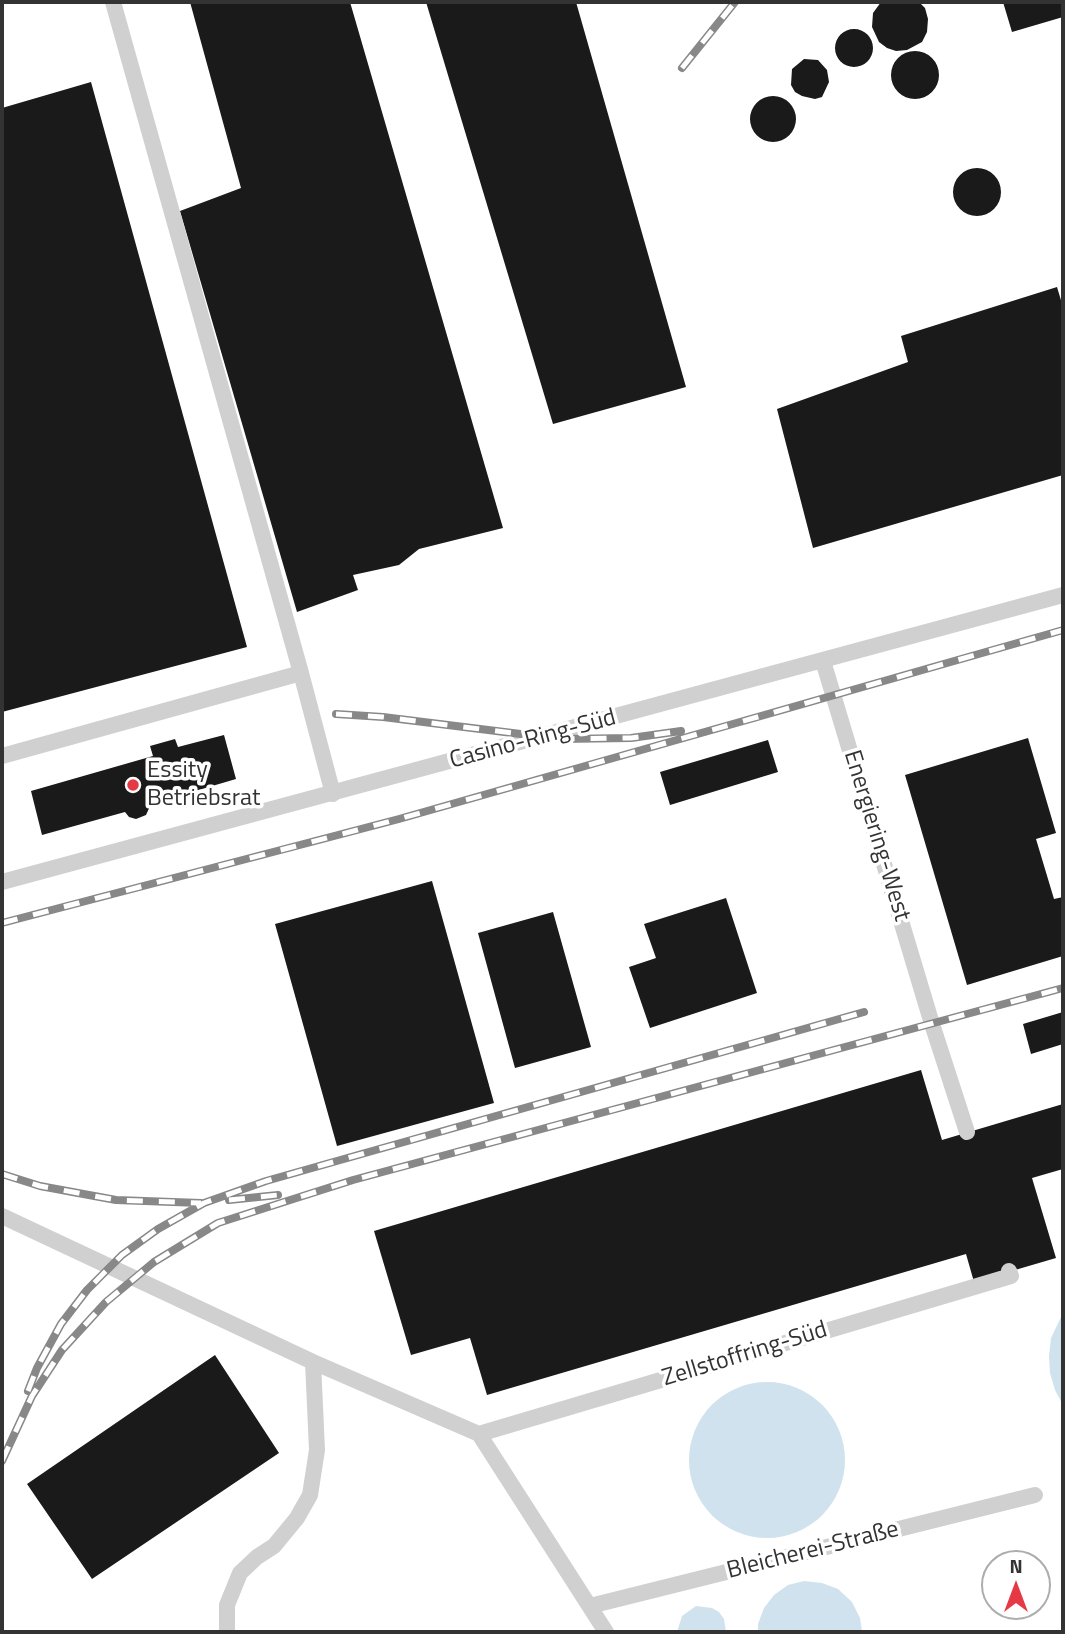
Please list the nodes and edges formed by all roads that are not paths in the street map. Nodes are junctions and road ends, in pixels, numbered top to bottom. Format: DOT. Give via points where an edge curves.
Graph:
graph roads {
  1 [pos="113,2"];
  2 [pos="1063,596"];
  3 [pos="823,661"];
  4 [pos="301,673"];
  5 [pos="2,756"];
  6 [pos="333,794"];
  7 [pos="2,882"];
  8 [pos="967,1132"];
  9 [pos="2,1216"];
  10 [pos="1010,1274"];
  11 [pos="313,1362"];
  12 [pos="479,1434"];
  13 [pos="1035,1495"];
  14 [pos="590,1606"];
  15 [pos="227,1632"];
  16 [pos="606,1632"];
  1 -- 4 [label="lane"];
  2 -- 3 [label="lane, Casino-Ring-Süd"];
  3 -- 6 [label="lane, Casino-Ring-Süd"];
  3 -- 8 [label="lane, Energiering-West"];
  4 -- 5 [label="lane"];
  4 -- 6 [label="lane"];
  6 -- 7 [label="lane, Casino-Ring-Süd"];
  9 -- 11 [label="lane"];
  10 -- 12 [label="lane, Zellstoffring-Süd"];
  11 -- 12 [label="lane"];
  11 -- 15 [label="lane" via="317,1450 310,1494 274,1546 240,1573 227,1605"];
  12 -- 14 [label="lane"];
  13 -- 14 [label="lane, Bleicherei-Straße"];
  14 -- 16 [label="lane"];
}
